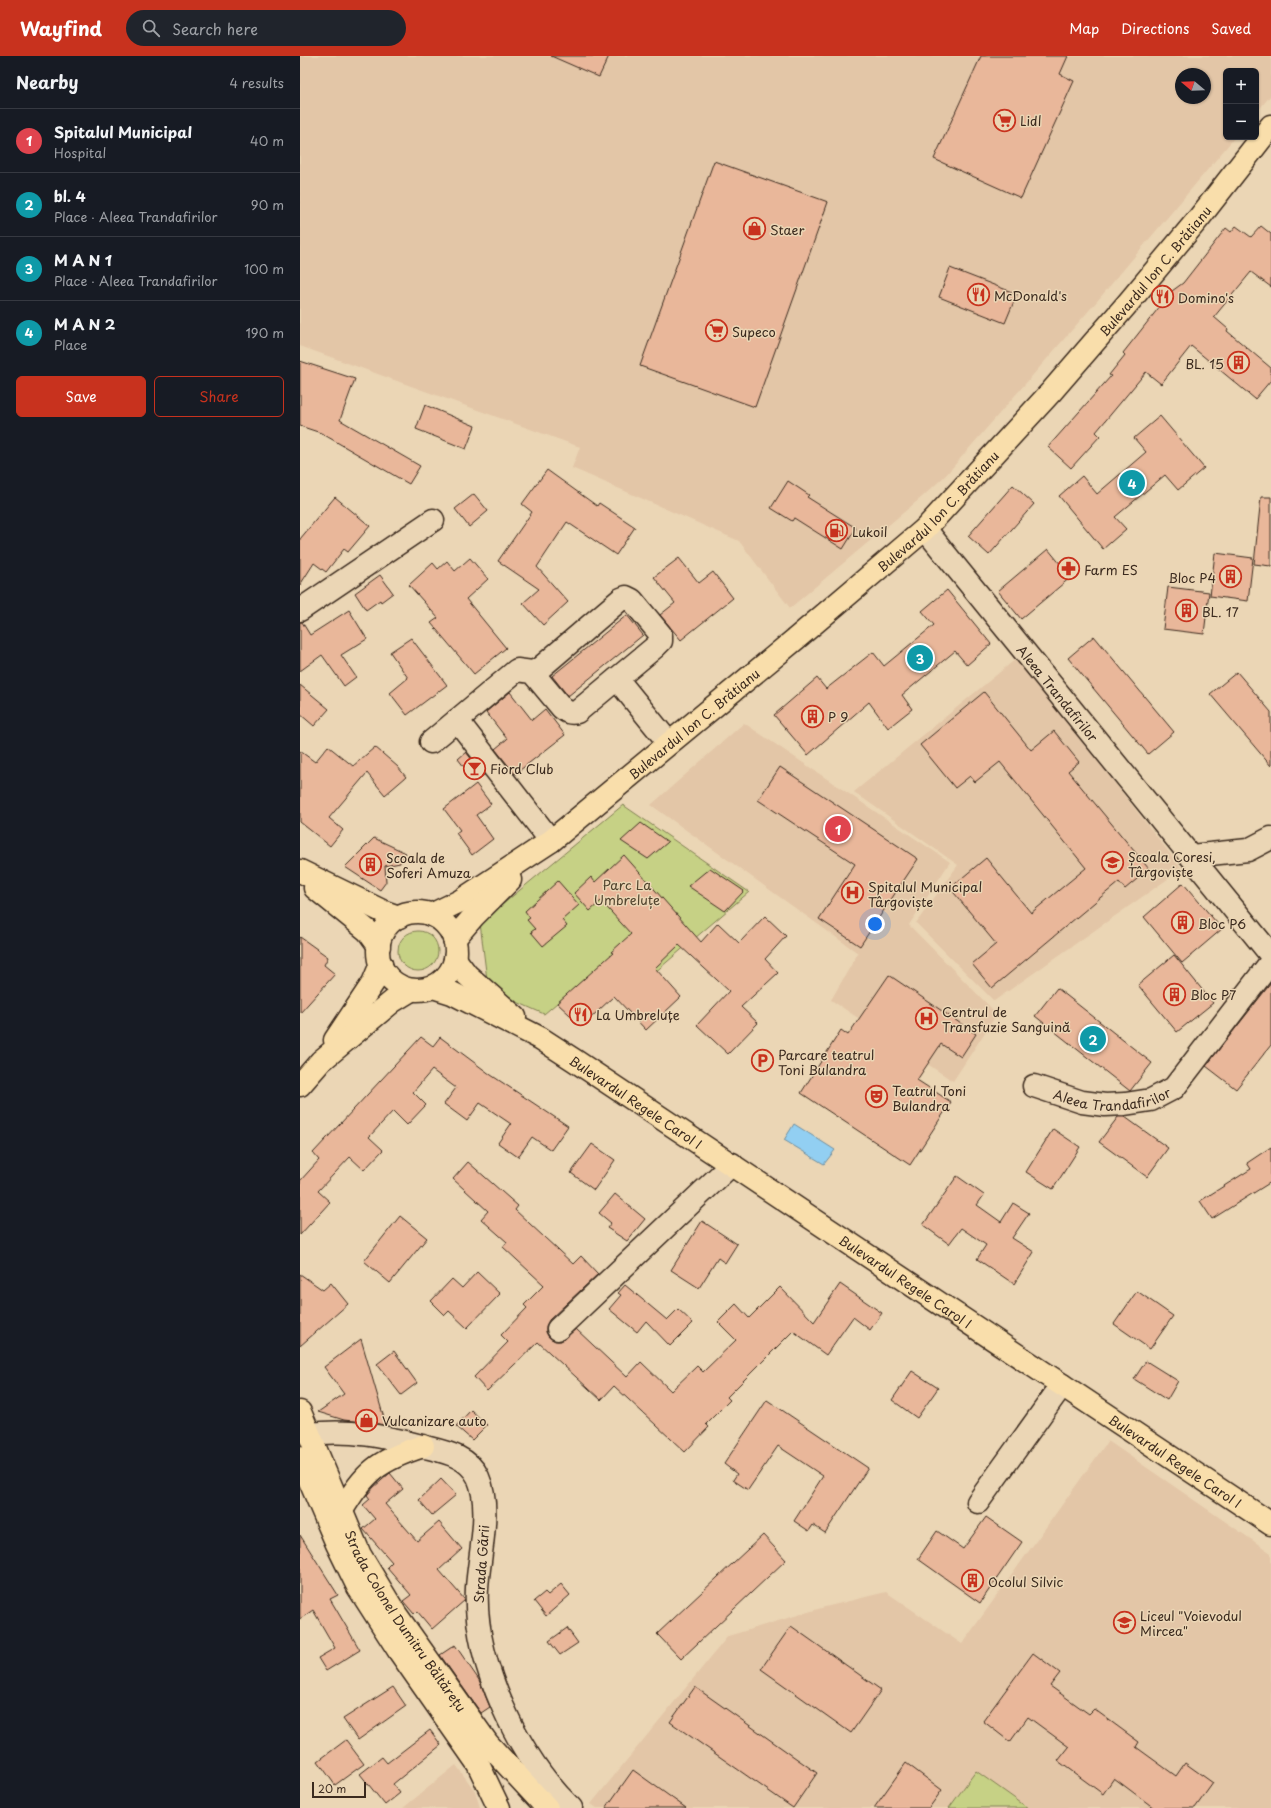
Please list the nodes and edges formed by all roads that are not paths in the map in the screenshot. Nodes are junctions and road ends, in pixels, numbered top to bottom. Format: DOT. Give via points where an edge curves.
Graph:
graph roads {
  1 [pos="1271,126"];
  2 [pos="433,520"];
  3 [pos="925,529"];
  4 [pos="300,610"];
  5 [pos="532,672"];
  6 [pos="617,679"];
  7 [pos="457,720"];
  8 [pos="430,742"];
  9 [pos="669,743"];
  10 [pos="1271,838"];
  11 [pos="548,843"];
  12 [pos="1191,856"];
  13 [pos="300,871"];
  14 [pos="300,876"];
  15 [pos="431,915"];
  16 [pos="399,917"];
  17 [pos="455,949"];
  18 [pos="380,955"];
  19 [pos="1271,955"];
  20 [pos="1271,962"];
  21 [pos="433,987"];
  22 [pos="411,990"];
  23 [pos="540,1038"];
  24 [pos="320,1061"];
  25 [pos="302,1082"];
  26 [pos="1034,1086"];
  27 [pos="732,1164"];
  28 [pos="558,1329"];
  29 [pos="1062,1384"];
  30 [pos="300,1412"];
  31 [pos="308,1434"];
  32 [pos="423,1446"];
  33 [pos="300,1458"];
  34 [pos="978,1502"];
  35 [pos="341,1512"];
  36 [pos="1271,1524"];
  37 [pos="488,1744"];
  38 [pos="499,1808"];
  39 [pos="525,1808"];
  40 [pos="547,1808"];
  41 [pos="571,1808"];
  1 -- 3 [label="main road, Bulevardul Ion C. Brătianu" via="1128,303 1046,398"];
  2 -- 4 [label="street"];
  3 -- 9 [label="main road, Bulevardul Ion C. Brătianu"];
  3 -- 12 [label="street, Aleea Trandafirilor"];
  5 -- 6 [label="street" via="562,708 572,714"];
  5 -- 6 [label="street" via="539,670 626,597 639,606 661,635 655,647"];
  5 -- 7 [label="street" via="517,670"];
  6 -- 9 [label="street"];
  7 -- 8 [label="street"];
  7 -- 11 [label="street"];
  9 -- 11 [label="main road, Bulevardul Ion C. Brătianu"];
  10 -- 12 [label="street" via="1248,850"];
  11 -- 15 [label="main road, Bulevardul Ion C. Brătianu" via="460,901"];
  11 -- 17 [label="main road, Bulevardul Ion C. Brătianu" via="473,916"];
  12 -- 19 [label="street, Aleea Trandafirilor"];
  13 -- 16 [label="main road"];
  14 -- 18 [label="main road" via="368,931"];
  15 -- 16 [label="main road" via="415,912"];
  15 -- 17 [label="main road" via="446,925"];
  16 -- 18 [label="main road" via="384,931"];
  17 -- 21 [label="main road" via="447,976"];
  17 -- 23 [label="main road, Bulevardul Regele Carol I" via="467,975"];
  18 -- 22 [label="main road" via="387,975 394,982"];
  18 -- 24 [label="main road" via="373,983"];
  20 -- 26 [label="street, Aleea Trandafirilor" via="1174,1088 1151,1100 1105,1105 1082,1102"];
  21 -- 22 [label="main road"];
  21 -- 23 [label="main road, Bulevardul Regele Carol I"];
  22 -- 24 [label="main road" via="392,1000"];
  23 -- 27 [label="main road, Bulevardul Regele Carol I"];
  24 -- 25 [label="main road"];
  27 -- 28 [label="street"];
  27 -- 29 [label="main road, Bulevardul Regele Carol I"];
  29 -- 34 [label="street"];
  29 -- 36 [label="main road, Bulevardul Regele Carol I"];
  30 -- 31 [label="main road, Strada Colonel Dumitru Băltărețu"];
  31 -- 32 [label="street, Strada Gării" via="332,1431 364,1433 396,1438"];
  31 -- 35 [label="main road, Strada Colonel Dumitru Băltărețu"];
  32 -- 35 [label="main road" via="393,1457 375,1468 361,1481"];
  32 -- 41 [label="street, Strada Gării" via="453,1454 463,1460 477,1476 482,1487 484,1521 477,1603 487,1658 514,1732 534,1764"];
  33 -- 38 [label="main road, Strada Colonel Dumitru Băltărețu" via="355,1582 384,1630 478,1764"];
  35 -- 37 [label="main road, Strada Colonel Dumitru Băltărețu" via="360,1555 395,1613"];
  37 -- 39 [label="main road"];
  37 -- 40 [label="main road, Strada Colonel Dumitru Băltărețu"];
}
